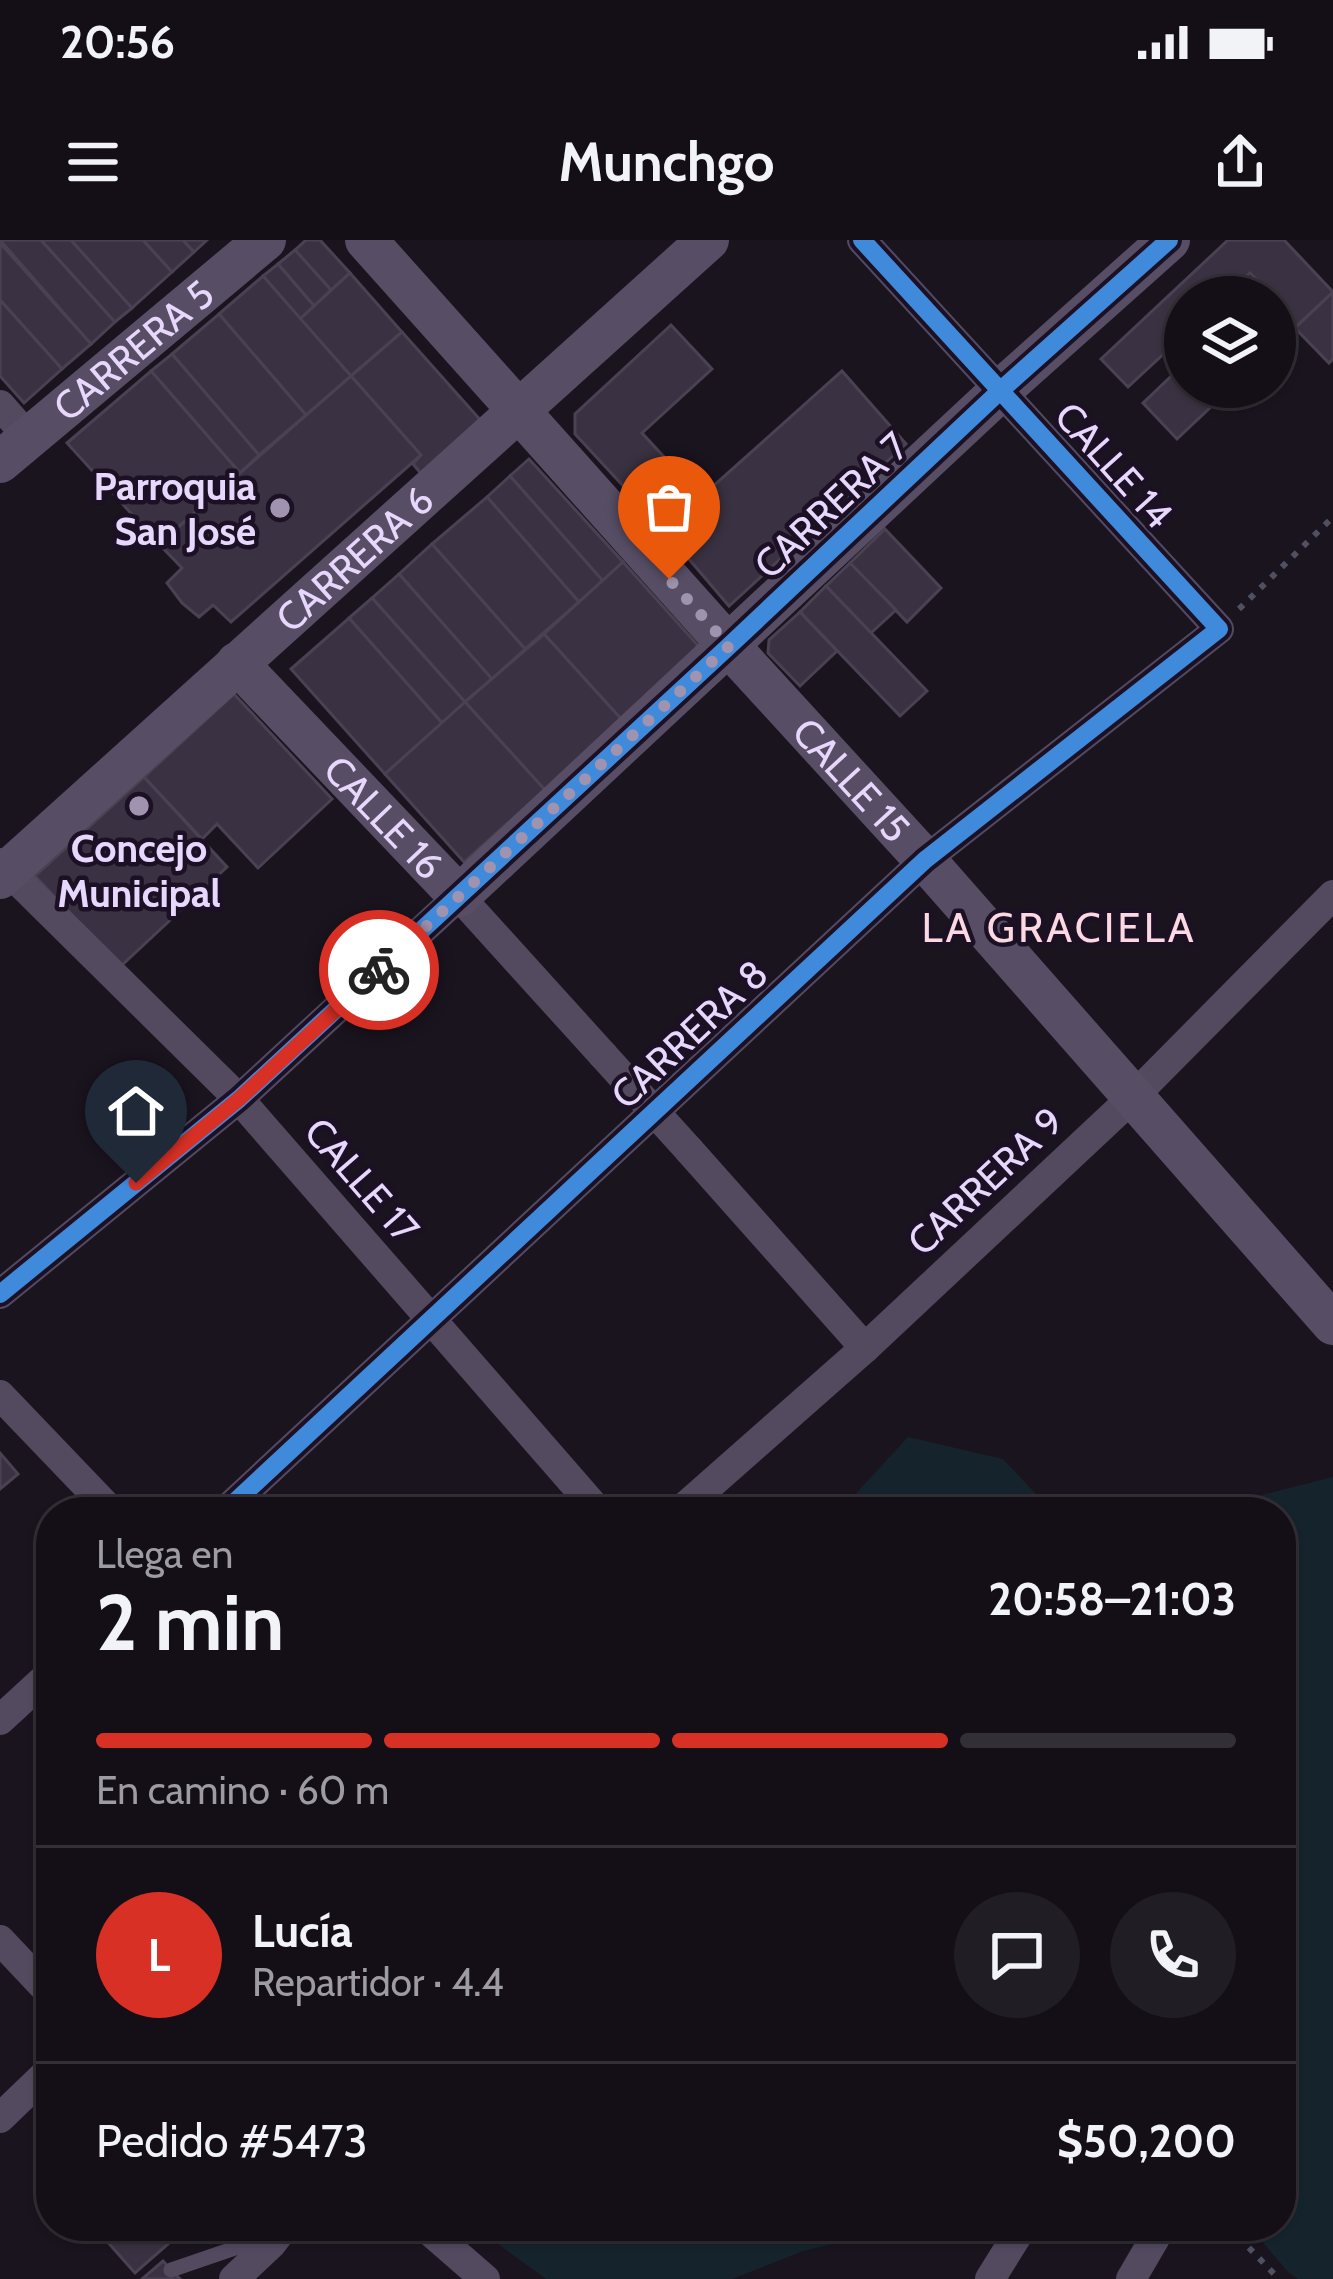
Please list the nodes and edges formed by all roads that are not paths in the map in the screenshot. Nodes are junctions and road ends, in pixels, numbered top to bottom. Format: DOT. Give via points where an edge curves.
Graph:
graph roads {
  1 [pos="265,240"];
  2 [pos="366,240"];
  3 [pos="708,240"];
  4 [pos="862,240"];
  5 [pos="1169,240"];
  6 [pos="1001,390"];
  7 [pos="520,410"];
  8 [pos="9,434"];
  9 [pos="1219,629"];
  10 [pos="729,646"];
  11 [pos="237,663"];
  12 [pos="925,860"];
  13 [pos="3,871"];
  14 [pos="1333,895"];
  15 [pos="459,896"];
  16 [pos="1132,1097"];
  17 [pos="239,1099"];
  18 [pos="0,1294"];
  19 [pos="431,1319"];
  20 [pos="1333,1324"];
  21 [pos="865,1348"];
  22 [pos="0,1395"];
  23 [pos="98,1497"];
  24 [pos="240,1497"];
  25 [pos="586,1497"];
  26 [pos="696,1497"];
  27 [pos="36,1687"];
  28 [pos="0,1720"];
  29 [pos="0,1940"];
  30 [pos="36,1978"];
  31 [pos="36,2083"];
  32 [pos="0,2117"];
  33 [pos="253,2241"];
  34 [pos="266,2241"];
  35 [pos="441,2241"];
  36 [pos="1014,2241"];
  37 [pos="1153,2241"];
  38 [pos="171,2270"];
  39 [pos="234,2279"];
  40 [pos="484,2279"];
  41 [pos="990,2279"];
  42 [pos="1131,2279"];
  1 -- 8 [label="street, CARRERA 5"];
  2 -- 7 [label="street, CALLE 15"];
  3 -- 7 [label="street, CARRERA 6"];
  4 -- 6 [label="street, CALLE 14"];
  5 -- 6 [label="street, CARRERA 7"];
  6 -- 9 [label="street, CALLE 14"];
  6 -- 10 [label="street, CARRERA 7"];
  7 -- 10 [label="street, CALLE 15"];
  7 -- 11 [label="street, CARRERA 6"];
  9 -- 12 [label="street, CARRERA 8"];
  10 -- 12 [label="street, CALLE 15"];
  10 -- 15 [label="street, CARRERA 7"];
  11 -- 13 [label="street, CARRERA 6"];
  11 -- 15 [label="street, CALLE 16"];
  12 -- 16 [label="street, CALLE 15"];
  12 -- 19 [label="street, CARRERA 8"];
  13 -- 17 [label="street, CALLE 17"];
  14 -- 16 [label="street, CARRERA 9"];
  15 -- 17 [label="street, CARRERA 7"];
  15 -- 21 [label="street, CALLE 16, bridge"];
  16 -- 20 [label="street, CALLE 15"];
  16 -- 21 [label="street, CARRERA 9"];
  17 -- 18 [label="street, CARRERA 7"];
  17 -- 19 [label="street, CALLE 17"];
  19 -- 24 [label="street, CARRERA 8"];
  19 -- 25 [label="street, CALLE 17"];
  21 -- 26 [label="street, CARRERA 9"];
  22 -- 23 [label="street"];
  27 -- 28 [label="street"];
  29 -- 30 [label="street"];
  31 -- 32 [label="street"];
  33 -- 38 [label="lane"];
  34 -- 39 [label="street"];
  35 -- 40 [label="street"];
  36 -- 41 [label="street"];
  37 -- 42 [label="street"];
}
